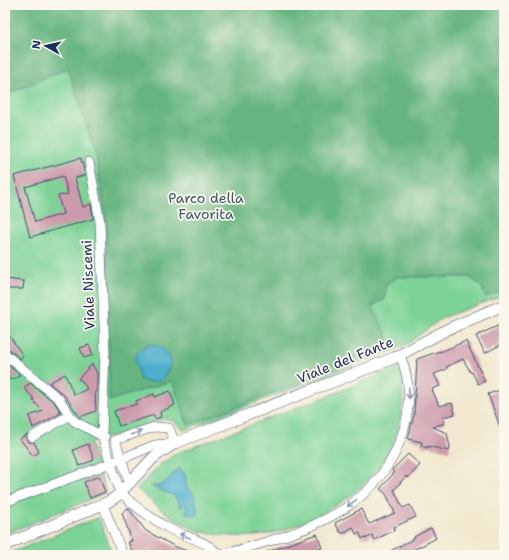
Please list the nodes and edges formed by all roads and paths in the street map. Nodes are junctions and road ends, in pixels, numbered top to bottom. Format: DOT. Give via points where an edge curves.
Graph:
graph roads {
  1 [pos="89,162"];
  2 [pos="504,305"];
  3 [pos="5,354"];
  4 [pos="400,355"];
  5 [pos="70,415"];
  6 [pos="102,436"];
  7 [pos="32,437"];
  8 [pos="115,440"];
  9 [pos="175,443"];
  10 [pos="121,459"];
  11 [pos="111,463"];
  12 [pos="130,482"];
  13 [pos="120,492"];
  14 [pos="5,502"];
  15 [pos="104,505"];
  16 [pos="5,545"];
  17 [pos="123,555"];
  18 [pos="219,555"];
  1 -- 6 [label="street, Viale Niscemi" via="100,222 105,352"];
  2 -- 4 [label="street, Viale del Fante" via="448,329"];
  3 -- 5 [label="street" via="58,399"];
  4 -- 9 [label="street, Viale del Fante"];
  4 -- 18 [label="street, one-way" via="409,389 407,420 395,454 377,481 352,504 306,530"];
  5 -- 6 [label="street" via="74,421"];
  5 -- 7 [label="street"];
  6 -- 8 [label="street"];
  6 -- 11 [label="street"];
  8 -- 9 [label="street, one-way" via="154,427 168,428"];
  8 -- 10 [label="street"];
  9 -- 10 [label="street" via="155,445"];
  9 -- 12 [label="street, Viale del Fante" via="154,457"];
  10 -- 11 [label="street"];
  10 -- 12 [label="street"];
  11 -- 13 [label="street"];
  11 -- 14 [label="street"];
  12 -- 13 [label="street, Viale del Fante"];
  13 -- 15 [label="street, Viale del Fante"];
  18 -- 13 [label="street, one-way" via="211,547 158,522"];
  15 -- 16 [label="street, Viale del Fante"];
  15 -- 17 [label="street"];
}
